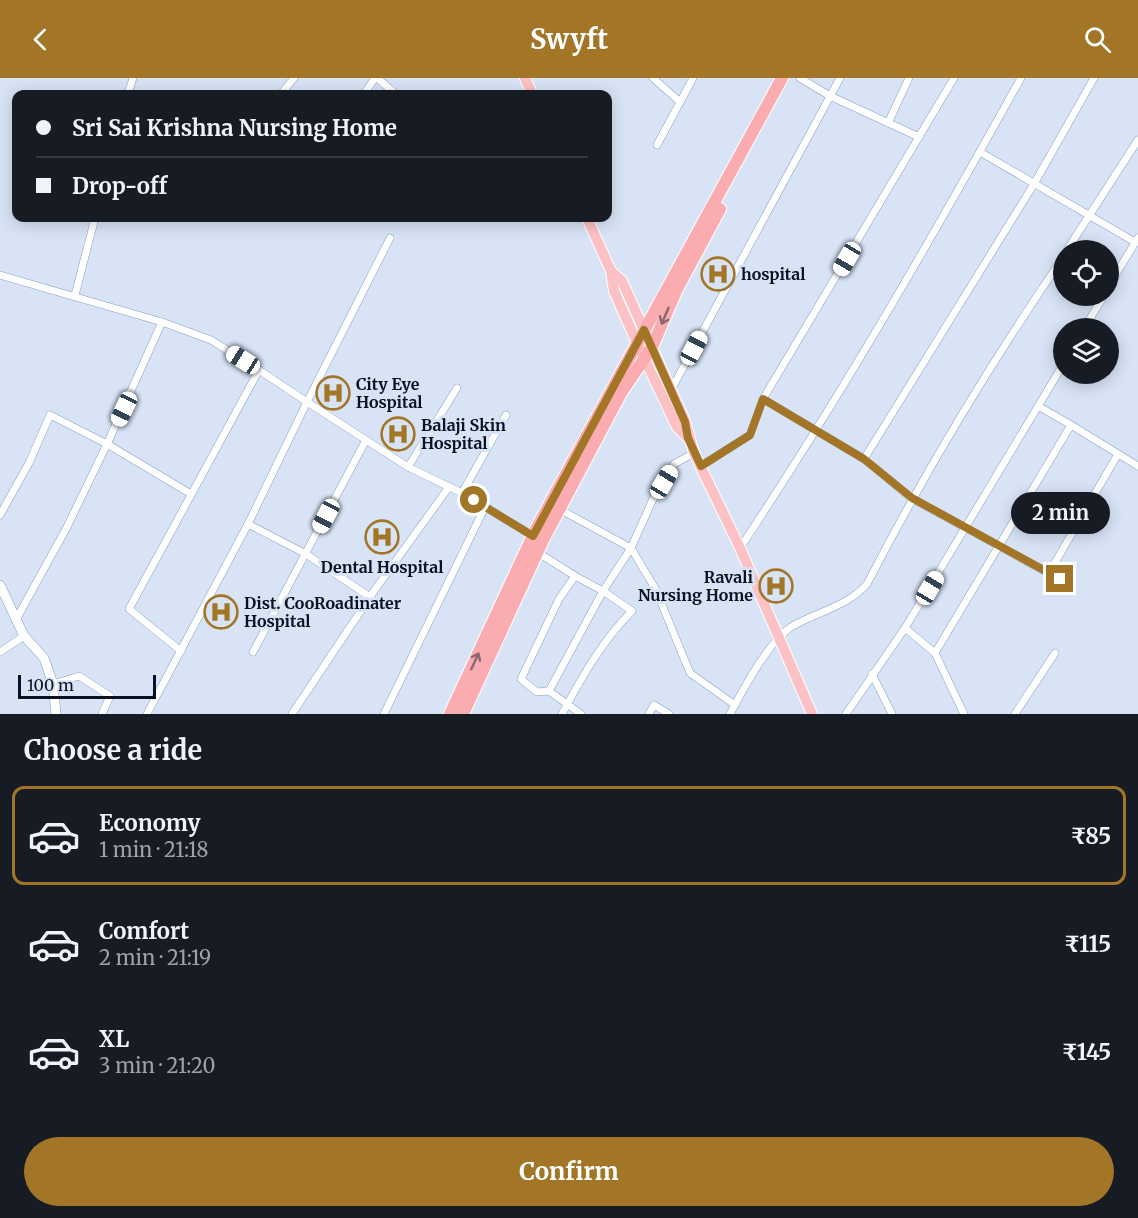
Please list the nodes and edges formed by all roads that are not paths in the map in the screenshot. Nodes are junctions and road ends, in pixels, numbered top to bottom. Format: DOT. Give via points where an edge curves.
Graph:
graph roads {
  1 [pos="294,78"];
  2 [pos="376,78"];
  3 [pos="653,78"];
  4 [pos="693,78"];
  5 [pos="782,78"];
  6 [pos="790,78"];
  7 [pos="800,78"];
  8 [pos="840,78"];
  9 [pos="909,78"];
  10 [pos="954,78"];
  11 [pos="1020,78"];
  12 [pos="1094,78"];
  13 [pos="284,90"];
  14 [pos="391,90"];
  15 [pos="830,96"];
  16 [pos="680,102"];
  17 [pos="888,123"];
  18 [pos="919,137"];
  19 [pos="1138,140"];
  20 [pos="657,145"];
  21 [pos="980,152"];
  22 [pos="1034,184"];
  23 [pos="1090,217"];
  24 [pos="94,222"];
  25 [pos="589,222"];
  26 [pos="390,238"];
  27 [pos="1074,240"];
  28 [pos="1137,240"];
  29 [pos="1119,269"];
  30 [pos="611,271"];
  31 [pos="1053,272"];
  32 [pos="0,275"];
  33 [pos="75,295"];
  34 [pos="162,322"];
  35 [pos="644,330"];
  36 [pos="637,343"];
  37 [pos="652,347"];
  38 [pos="644,359"];
  39 [pos="259,370"];
  40 [pos="1053,381"];
  41 [pos="457,388"];
  42 [pos="671,390"];
  43 [pos="763,399"];
  44 [pos="307,402"];
  45 [pos="1038,406"];
  46 [pos="506,415"];
  47 [pos="1071,425"];
  48 [pos="817,432"];
  49 [pos="688,438"];
  50 [pos="366,440"];
  51 [pos="107,444"];
  52 [pos="694,453"];
  53 [pos="1118,454"];
  54 [pos="864,459"];
  55 [pos="701,466"];
  56 [pos="1138,466"];
  57 [pos="408,467"];
  58 [pos="448,487"];
  59 [pos="462,493"];
  60 [pos="191,494"];
  61 [pos="912,498"];
  62 [pos="486,507"];
  63 [pos="559,509"];
  64 [pos="0,515"];
  65 [pos="248,524"];
  66 [pos="967,526"];
  67 [pos="533,536"];
  68 [pos="999,544"];
  69 [pos="631,548"];
  70 [pos="740,548"];
  71 [pos="537,552"];
  72 [pos="306,554"];
  73 [pos="1049,573"];
  74 [pos="575,576"];
  75 [pos="0,585"];
  76 [pos="1070,585"];
  77 [pos="603,591"];
  78 [pos="369,597"];
  79 [pos="17,618"];
  80 [pos="905,628"];
  81 [pos="24,636"];
  82 [pos="778,638"];
  83 [pos="181,651"];
  84 [pos="0,652"];
  85 [pos="253,652"];
  86 [pos="935,653"];
  87 [pos="1055,653"];
  88 [pos="872,674"];
  89 [pos="53,684"];
  90 [pos="549,691"];
  91 [pos="567,704"];
  92 [pos="735,705"];
  93 [pos="56,714"];
  94 [pos="102,714"];
  95 [pos="147,714"];
  96 [pos="292,714"];
  97 [pos="384,714"];
  98 [pos="450,714"];
  99 [pos="463,714"];
  100 [pos="562,714"];
  101 [pos="581,714"];
  102 [pos="649,714"];
  103 [pos="669,714"];
  104 [pos="730,714"];
  105 [pos="812,714"];
  106 [pos="846,714"];
  107 [pos="892,714"];
  108 [pos="964,714"];
  109 [pos="1016,714"];
  1 -- 13 [label="street"];
  2 -- 14 [label="street"];
  3 -- 16 [label="street"];
  4 -- 16 [label="street"];
  5 -- 35 [label="highway"];
  6 -- 37 [label="highway, one-way" via="677,289"];
  7 -- 15 [label="street"];
  8 -- 15 [label="street"];
  9 -- 17 [label="street"];
  10 -- 18 [label="street"];
  11 -- 21 [label="street"];
  12 -- 22 [label="street"];
  15 -- 17 [label="street"];
  15 -- 42 [label="street"];
  16 -- 20 [label="street"];
  17 -- 18 [label="street"];
  18 -- 43 [label="street"];
  19 -- 23 [label="street"];
  21 -- 22 [label="street"];
  21 -- 48 [label="street"];
  22 -- 23 [label="street"];
  22 -- 54 [label="street"];
  23 -- 27 [label="street"];
  23 -- 28 [label="street"];
  24 -- 33 [label="street"];
  25 -- 30 [label="main road"];
  26 -- 44 [label="street"];
  28 -- 29 [label="street"];
  30 -- 35 [label="main road" via="622,281"];
  30 -- 36 [label="main road" via="614,291"];
  31 -- 61 [label="street" via="1009,336"];
  32 -- 33 [label="street"];
  33 -- 34 [label="street"];
  34 -- 39 [label="street" via="210,340"];
  34 -- 51 [label="street"];
  35 -- 36 [label="highway"];
  35 -- 37 [label="main road"];
  36 -- 38 [label="main road"];
  36 -- 67 [label="highway"];
  37 -- 38 [label="highway"];
  37 -- 42 [label="main road"];
  38 -- 49 [label="main road" via="677,427"];
  38 -- 63 [label="highway" via="621,393"];
  39 -- 44 [label="street"];
  39 -- 60 [label="street"];
  40 -- 45 [label="street"];
  41 -- 57 [label="street"];
  42 -- 49 [label="main road"];
  43 -- 48 [label="street"];
  43 -- 55 [label="street" via="750,435"];
  44 -- 50 [label="street"];
  44 -- 65 [label="street"];
  45 -- 47 [label="street"];
  45 -- 66 [label="street"];
  46 -- 59 [label="street"];
  47 -- 53 [label="street"];
  47 -- 68 [label="street"];
  48 -- 54 [label="street"];
  48 -- 70 [label="street"];
  49 -- 52 [label="main road"];
  50 -- 57 [label="street"];
  50 -- 72 [label="street"];
  51 -- 60 [label="street"];
  51 -- 64 [label="street" via="50,415"];
  51 -- 79 [label="street" via="67,528"];
  52 -- 55 [label="main road"];
  52 -- 69 [label="street" via="674,464"];
  53 -- 56 [label="street"];
  53 -- 73 [label="street"];
  54 -- 61 [label="street"];
  55 -- 70 [label="main road"];
  57 -- 58 [label="street"];
  58 -- 59 [label="street"];
  58 -- 78 [label="street"];
  59 -- 62 [label="street"];
  60 -- 83 [label="street" via="129,609"];
  61 -- 66 [label="street"];
  61 -- 82 [label="street" via="867,584 856,596"];
  62 -- 67 [label="street"];
  62 -- 97 [label="street"];
  63 -- 69 [label="street"];
  63 -- 71 [label="highway"];
  65 -- 72 [label="street"];
  65 -- 83 [label="street"];
  66 -- 68 [label="street"];
  66 -- 80 [label="street"];
  98 -- 67 [label="highway, one-way"];
  68 -- 73 [label="street"];
  68 -- 86 [label="street"];
  69 -- 77 [label="street"];
  69 -- 92 [label="street" via="656,590 690,673"];
  70 -- 82 [label="main road"];
  71 -- 74 [label="street"];
  71 -- 99 [label="highway"];
  72 -- 78 [label="street"];
  72 -- 85 [label="street"];
  73 -- 76 [label="street"];
  74 -- 77 [label="street"];
  74 -- 90 [label="street" via="559,599 521,679 537,692"];
  75 -- 79 [label="street"];
  77 -- 90 [label="street"];
  77 -- 91 [label="street" via="632,610 575,685"];
  78 -- 96 [label="street"];
  79 -- 81 [label="street"];
  80 -- 86 [label="street"];
  80 -- 88 [label="street"];
  81 -- 84 [label="street"];
  81 -- 89 [label="street" via="44,658"];
  82 -- 92 [label="street"];
  82 -- 105 [label="main road"];
  83 -- 95 [label="street"];
  86 -- 108 [label="street"];
  87 -- 109 [label="street"];
  88 -- 106 [label="street"];
  88 -- 107 [label="street"];
  89 -- 93 [label="street"];
  89 -- 94 [label="street" via="79,676 110,696"];
  90 -- 91 [label="street"];
  91 -- 100 [label="street"];
  91 -- 101 [label="street"];
  92 -- 104 [label="street"];
  102 -- 103 [label="street" via="654,705"];
}
